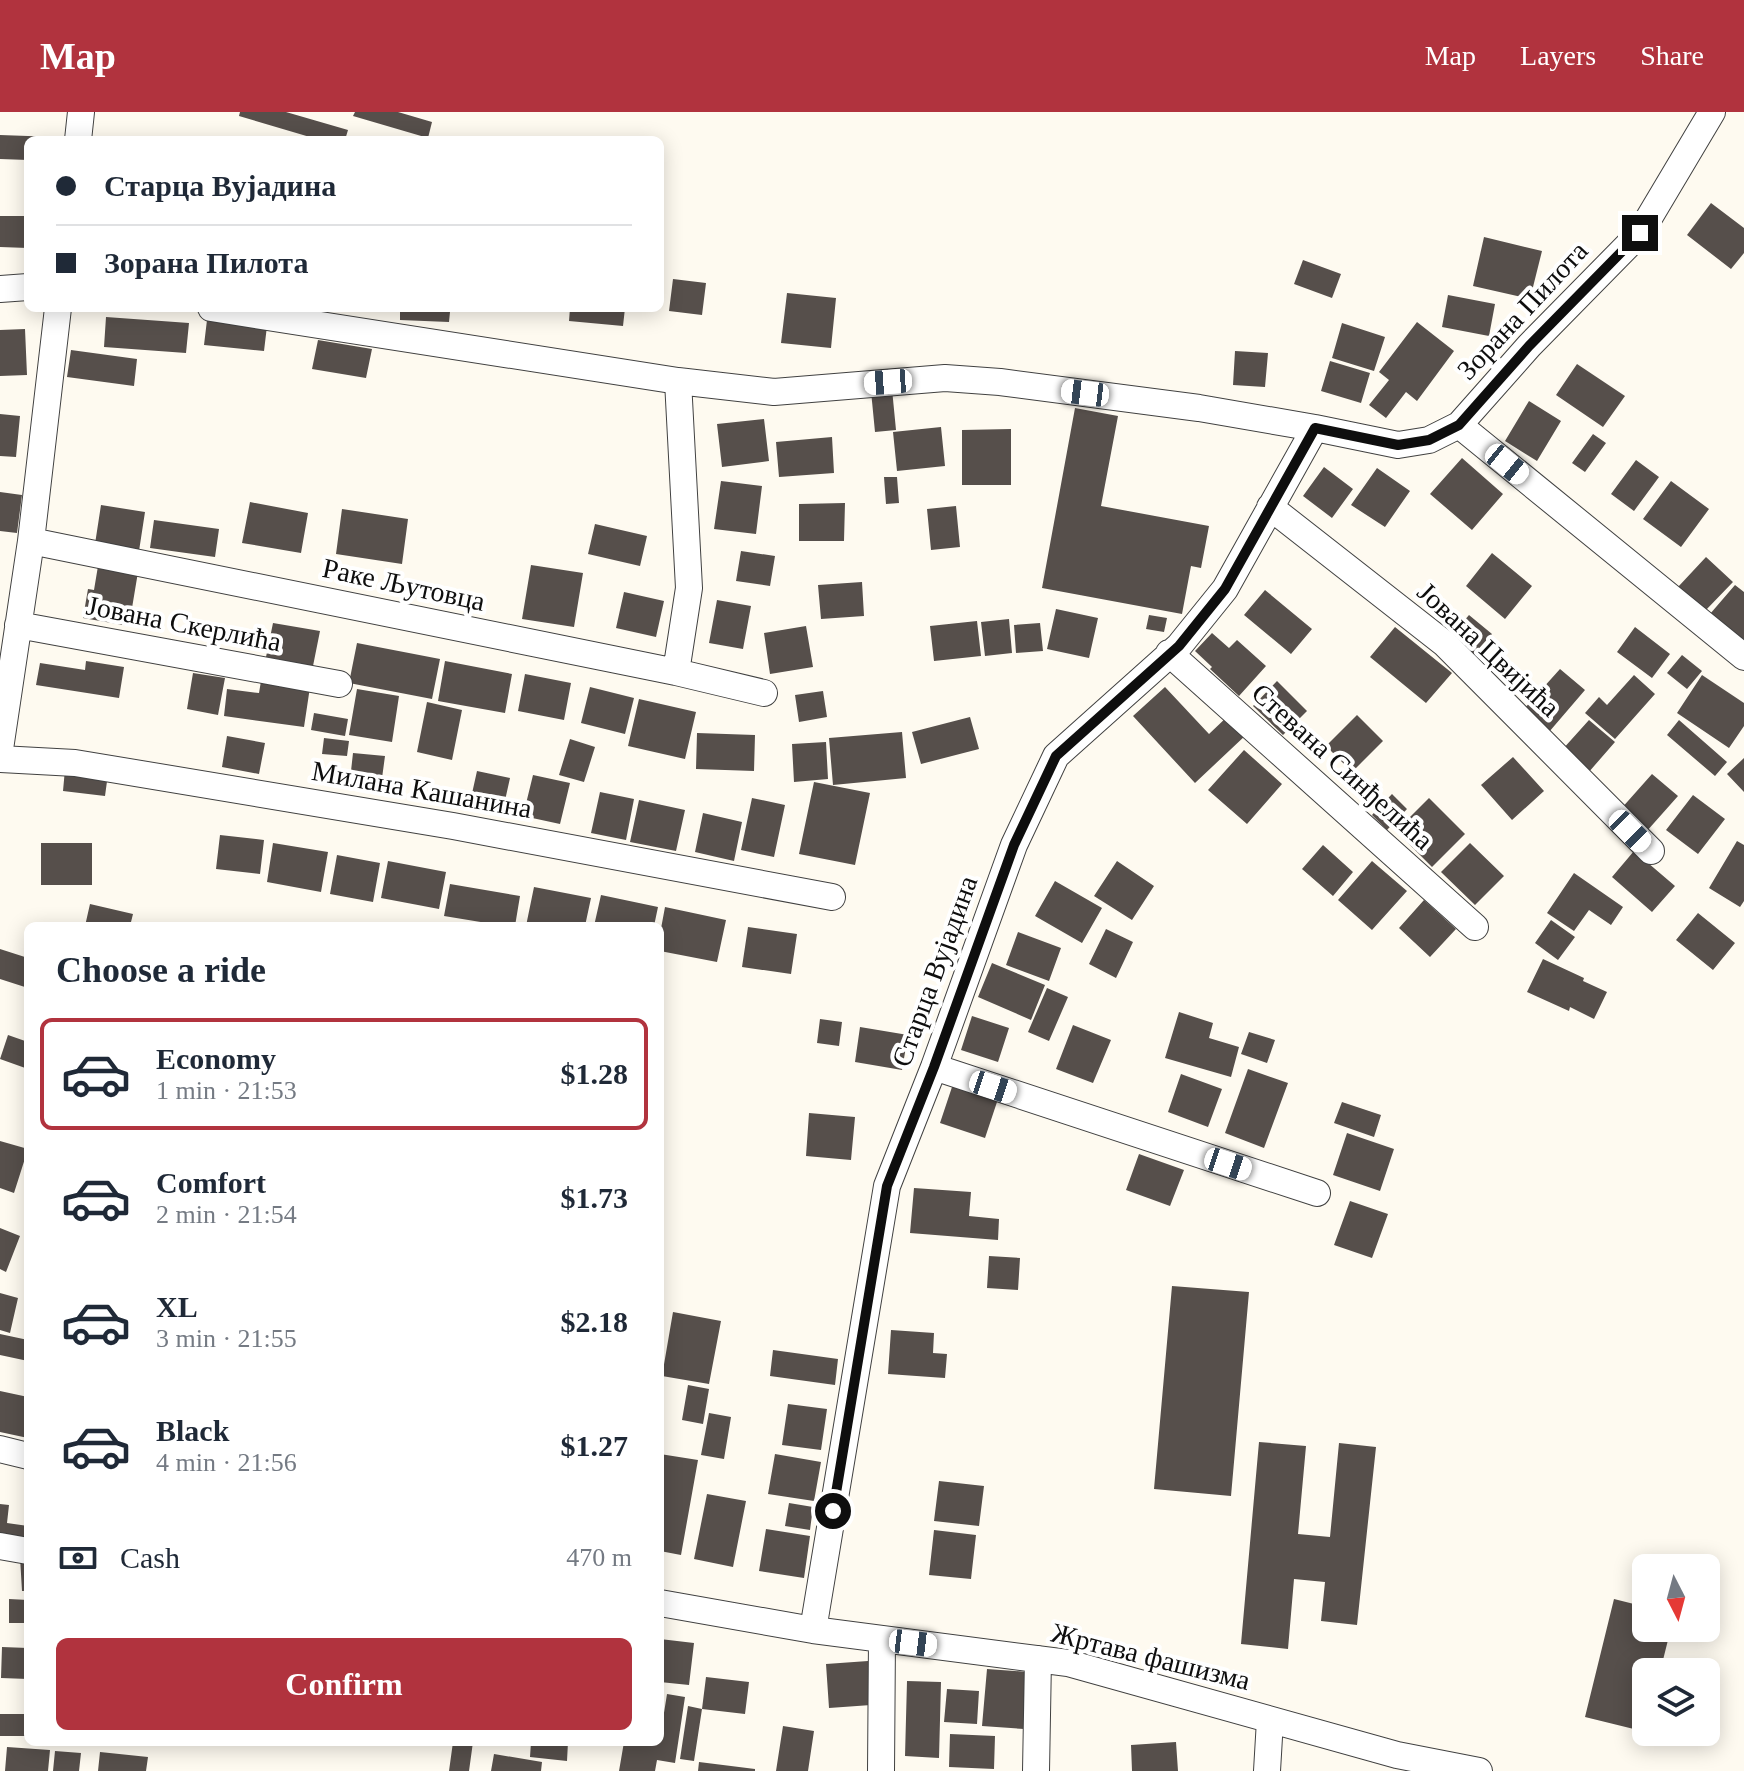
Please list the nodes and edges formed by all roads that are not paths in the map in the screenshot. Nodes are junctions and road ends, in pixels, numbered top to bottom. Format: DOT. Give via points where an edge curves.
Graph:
graph roads {
  1 [pos="81,112"];
  2 [pos="1712,112"];
  3 [pos="78,136"];
  4 [pos="24,287"];
  5 [pos="0,289"];
  6 [pos="58,312"];
  7 [pos="237,312"];
  8 [pos="678,381"];
  9 [pos="1459,425"];
  10 [pos="1315,428"];
  11 [pos="1270,507"];
  12 [pos="31,541"];
  13 [pos="18,625"];
  14 [pos="1169,653"];
  15 [pos="1744,657"];
  16 [pos="676,672"];
  17 [pos="339,684"];
  18 [pos="764,693"];
  19 [pos="0,749"];
  20 [pos="0,759"];
  21 [pos="1651,851"];
  22 [pos="832,897"];
  23 [pos="1475,927"];
  24 [pos="934,1067"];
  25 [pos="1317,1193"];
  26 [pos="0,1449"];
  27 [pos="24,1455"];
  28 [pos="0,1546"];
  29 [pos="24,1550"];
  30 [pos="664,1604"];
  31 [pos="813,1630"];
  32 [pos="882,1639"];
  33 [pos="1038,1659"];
  34 [pos="1270,1720"];
  35 [pos="881,1771"];
  36 [pos="1036,1771"];
  37 [pos="1267,1771"];
  38 [pos="1479,1771"];
  1 -- 3 [label="street"];
  2 -- 9 [label="street, Зорана Пилота" via="1640,233"];
  4 -- 5 [label="street"];
  6 -- 12 [label="street"];
  7 -- 8 [label="street, Зорана Пилота"];
  8 -- 10 [label="street, Зорана Пилота" via="774,392 945,378 1000,382"];
  8 -- 16 [label="street" via="689,588"];
  9 -- 10 [label="street, Зорана Пилота" via="1429,440 1398,445"];
  9 -- 15 [label="street"];
  10 -- 11 [label="street, Старца Вујадина"];
  11 -- 14 [label="street, Старца Вујадина" via="1225,589"];
  11 -- 21 [label="street, Јована Цвијића" via="1445,644"];
  12 -- 13 [label="street"];
  12 -- 16 [label="street, Раке Љутовца"];
  13 -- 17 [label="street, Јована Скерлића"];
  13 -- 19 [label="street"];
  14 -- 23 [label="street, Стевана Синђелића"];
  14 -- 24 [label="street, Старца Вујадина" via="1056,756 1014,845"];
  16 -- 18 [label="street, Раке Љутовца"];
  20 -- 22 [label="street, Милана Кашанина" via="75,763"];
  24 -- 25 [label="street"];
  24 -- 31 [label="street, Старца Вујадина" via="887,1186"];
  26 -- 27 [label="street"];
  28 -- 29 [label="street"];
  30 -- 31 [label="street, Жртава фашизма"];
  31 -- 32 [label="street, Жртава фашизма"];
  32 -- 33 [label="street, Жртава фашизма"];
  32 -- 35 [label="street"];
  33 -- 34 [label="street, Жртава фашизма"];
  33 -- 36 [label="street"];
  34 -- 37 [label="street"];
  34 -- 38 [label="street, Жртава фашизма"];
}
